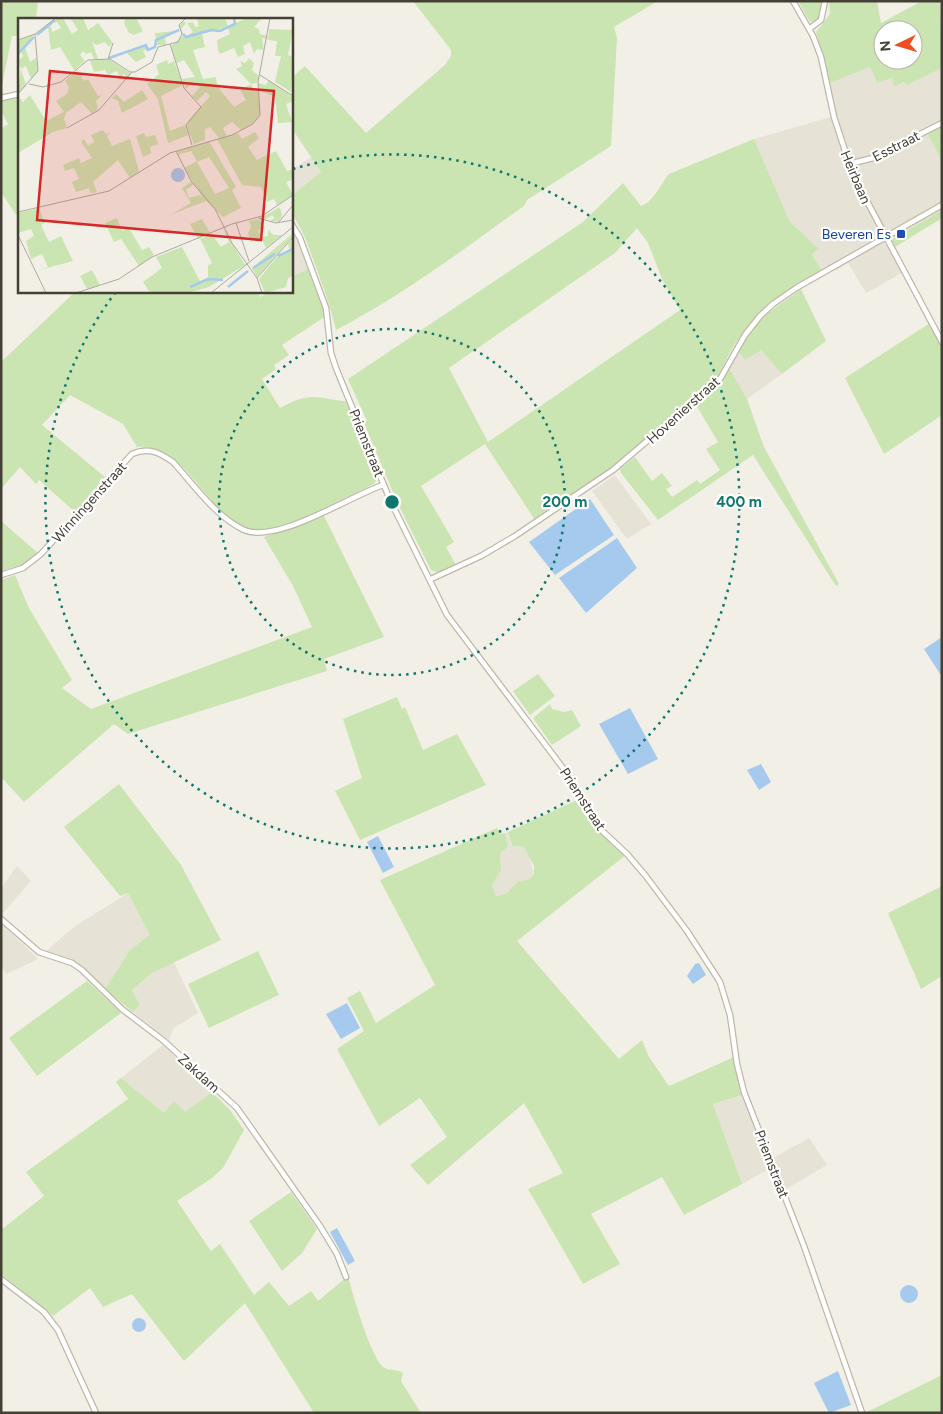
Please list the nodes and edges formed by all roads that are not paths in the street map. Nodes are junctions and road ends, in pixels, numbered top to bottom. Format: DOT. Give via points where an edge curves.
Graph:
graph roads {
  1 [pos="793,1"];
  2 [pos="825,1"];
  3 [pos="809,29"];
  4 [pos="18,94"];
  5 [pos="1,98"];
  6 [pos="942,123"];
  7 [pos="848,164"];
  8 [pos="942,205"];
  9 [pos="292,225"];
  10 [pos="885,238"];
  11 [pos="942,342"];
  12 [pos="383,485"];
  13 [pos="1,575"];
  14 [pos="431,580"];
  15 [pos="1,919"];
  16 [pos="346,1277"];
  17 [pos="1,1279"];
  18 [pos="96,1413"];
  19 [pos="862,1413"];
  1 -- 3 [label="street, Heirbaan"];
  2 -- 3 [label="street" via="821,20"];
  3 -- 7 [label="street, Heirbaan" via="821,57"];
  4 -- 5 [label="street"];
  6 -- 7 [label="street, Esstraat" via="866,161"];
  7 -- 10 [label="street, Heirbaan"];
  8 -- 10 [label="street, Hovenierstraat"];
  9 -- 12 [label="street, Priemstraat" via="326,308 331,353"];
  10 -- 11 [label="street, Heirbaan"];
  10 -- 14 [label="street, Hovenierstraat" via="773,304 745,335 715,385 614,470 515,536"];
  12 -- 13 [label="street, Winningenstraat" via="372,487 331,509 262,534 245,530 220,513 163,455 139,451 132,454 41,554 23,568"];
  12 -- 14 [label="street, Priemstraat"];
  14 -- 19 [label="street, Priemstraat" via="447,615 560,764 597,826 645,875 720,982 730,1015 744,1092 804,1246"];
  15 -- 16 [label="street, Zakdam" via="39,952 72,963 82,970 237,1108 316,1219 337,1254"];
  17 -- 18 [label="street" via="39,1308 58,1330"];
}
